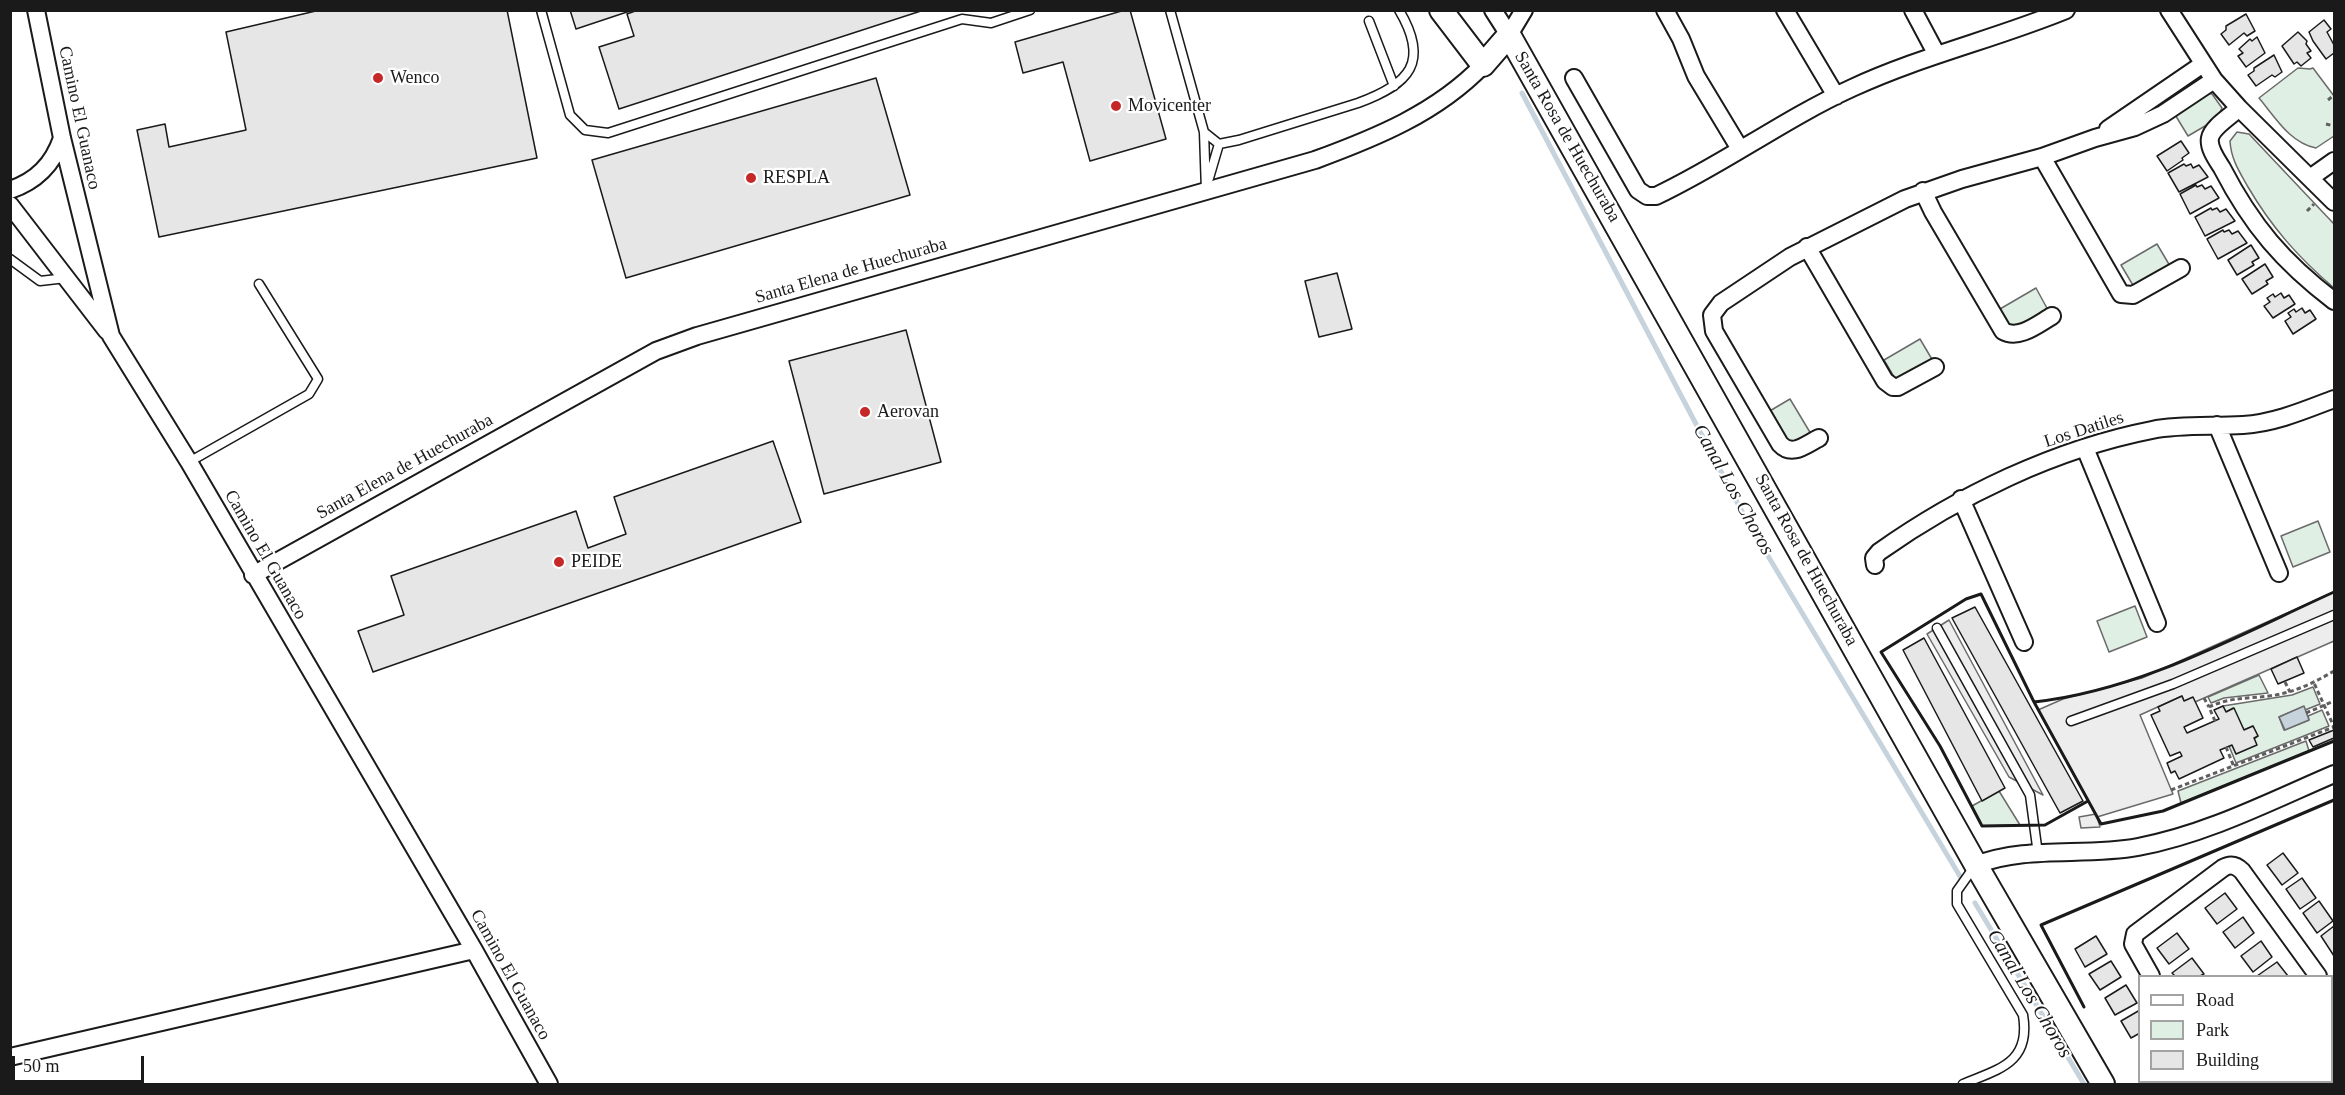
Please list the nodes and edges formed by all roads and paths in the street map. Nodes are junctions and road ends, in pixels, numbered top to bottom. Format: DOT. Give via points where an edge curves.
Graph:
graph roads {
  1 [pos="36,10"];
  2 [pos="541,10"];
  3 [pos="956,10"];
  4 [pos="1030,10"];
  5 [pos="1170,10"];
  6 [pos="1399,10"];
  7 [pos="1441,10"];
  8 [pos="1493,10"];
  9 [pos="1524,10"];
  10 [pos="1665,10"];
  11 [pos="1785,10"];
  12 [pos="1913,10"];
  13 [pos="2066,10"];
  14 [pos="2169,10"];
  15 [pos="2040,15"];
  16 [pos="962,19"];
  17 [pos="1369,21"];
  18 [pos="1509,36"];
  19 [pos="1936,55"];
  20 [pos="2203,64"];
  21 [pos="1482,65"];
  22 [pos="1574,78"];
  23 [pos="2214,80"];
  24 [pos="1394,86"];
  25 [pos="2334,95"];
  26 [pos="1836,96"];
  27 [pos="2328,100"];
  28 [pos="2239,108"];
  29 [pos="2326,124"];
  30 [pos="2334,126"];
  31 [pos="1204,132"];
  32 [pos="62,138"];
  33 [pos="2095,138"];
  34 [pos="1219,144"];
  35 [pos="1740,149"];
  36 [pos="2042,157"];
  37 [pos="2334,161"];
  38 [pos="2310,178"];
  39 [pos="10,190"];
  40 [pos="1207,190"];
  41 [pos="1923,191"];
  42 [pos="2334,202"];
  43 [pos="10,206"];
  44 [pos="1807,247"];
  45 [pos="10,259"];
  46 [pos="2181,268"];
  47 [pos="66,278"];
  48 [pos="259,284"];
  49 [pos="2334,301"];
  50 [pos="2052,316"];
  51 [pos="111,336"];
  52 [pos="1935,367"];
  53 [pos="2334,399"];
  54 [pos="2217,425"];
  55 [pos="1819,438"];
  56 [pos="2085,448"];
  57 [pos="189,462"];
  58 [pos="1961,499"];
  59 [pos="1875,565"];
  60 [pos="2279,573"];
  61 [pos="253,575"];
  62 [pos="2334,615"];
  63 [pos="2157,623"];
  64 [pos="1937,628"];
  65 [pos="2024,642"];
  66 [pos="2334,671"];
  67 [pos="2285,682"];
  68 [pos="2314,683"];
  69 [pos="2290,692"];
  70 [pos="2205,698"];
  71 [pos="2334,701"];
  72 [pos="2324,705"];
  73 [pos="2209,707"];
  74 [pos="2307,713"];
  75 [pos="2071,721"];
  76 [pos="2215,721"];
  77 [pos="2334,727"];
  78 [pos="2226,747"];
  79 [pos="2234,766"];
  80 [pos="2334,774"];
  81 [pos="2171,790"];
  82 [pos="2037,854"];
  83 [pos="1976,865"];
  84 [pos="474,950"];
  85 [pos="2150,975"];
  86 [pos="2317,975"];
  87 [pos="10,1057"];
  88 [pos="549,1084"];
  89 [pos="1963,1084"];
  90 [pos="2103,1084"];
  1 -- 32 [label="street, Camino El Guanaco"];
  2 -- 16 [label="lane" via="570,115 585,130 608,133"];
  3 -- 16 [label="lane"];
  4 -- 16 [label="lane" via="991,23"];
  5 -- 31 [label="lane"];
  6 -- 24 [label="lane" via="1415,46 1408,72"];
  7 -- 21 [label="street"];
  8 -- 18 [label="street, Santa Rosa de Huechuraba"];
  9 -- 18 [label="street"];
  10 -- 35 [label="street" via="1696,76"];
  11 -- 26 [label="street"];
  12 -- 19 [label="street"];
  13 -- 15 [label="street"];
  14 -- 20 [label="street"];
  15 -- 19 [label="street"];
  17 -- 24 [label="lane"];
  18 -- 21 [label="street, Santa Rosa de Huechuraba"];
  18 -- 83 [label="street, Santa Rosa de Huechuraba"];
  19 -- 26 [label="street"];
  20 -- 23 [label="street"];
  20 -- 33 [label="street"];
  21 -- 40 [label="street, Santa Elena de Huechuraba" via="1449,95 1366,141"];
  22 -- 35 [label="street" via="1635,185 1647,195 1661,194"];
  23 -- 28 [label="street"];
  23 -- 33 [label="street" via="2149,122"];
  24 -- 34 [label="lane" via="1358,103"];
  25 -- 27 [label="path"];
  26 -- 35 [label="street"];
  28 -- 38 [label="street"];
  28 -- 49 [label="street" via="2215,130 2210,138 2212,150 2262,233 2302,276"];
  29 -- 30 [label="path"];
  31 -- 34 [label="lane"];
  31 -- 40 [label="lane"];
  32 -- 39 [label="street" via="45,168 27,183"];
  32 -- 51 [label="street, Camino El Guanaco"];
  33 -- 36 [label="street"];
  34 -- 40 [label="lane"];
  36 -- 41 [label="street"];
  36 -- 46 [label="street" via="2121,294 2133,295"];
  37 -- 38 [label="street"];
  38 -- 42 [label="street"];
  40 -- 61 [label="street, Santa Elena de Huechuraba" via="656,351"];
  41 -- 44 [label="street"];
  41 -- 50 [label="street" via="2003,331 2022,333"];
  43 -- 47 [label="street"];
  44 -- 52 [label="street" via="1885,381 1898,387"];
  44 -- 55 [label="street" via="1721,303 1712,320 1718,338 1783,447 1792,451"];
  45 -- 47 [label="lane" via="40,281"];
  47 -- 51 [label="street"];
  48 -- 57 [label="lane" via="318,379 309,394"];
  51 -- 57 [label="street, Camino El Guanaco"];
  53 -- 54 [label="street, Los Datiles" via="2273,420"];
  54 -- 56 [label="street, Los Datiles" via="2154,429"];
  54 -- 60 [label="street"];
  56 -- 58 [label="street, Los Datiles"];
  56 -- 63 [label="street"];
  57 -- 61 [label="street, Camino El Guanaco"];
  58 -- 59 [label="street, Los Datiles" via="1879,552 1874,558"];
  58 -- 65 [label="street"];
  61 -- 84 [label="street, Camino El Guanaco"];
  62 -- 75 [label="lane" via="2173,684"];
  64 -- 82 [label="lane" via="2030,795"];
  66 -- 68 [label="path"];
  67 -- 69 [label="path"];
  68 -- 69 [label="path"];
  68 -- 72 [label="path"];
  69 -- 73 [label="path" via="2225,699"];
  70 -- 73 [label="path"];
  71 -- 72 [label="path"];
  72 -- 74 [label="path"];
  72 -- 77 [label="path"];
  73 -- 76 [label="path"];
  77 -- 79 [label="path"];
  78 -- 79 [label="path"];
  79 -- 81 [label="path"];
  80 -- 82 [label="street" via="2206,828 2161,842 2107,851"];
  82 -- 83 [label="street" via="2002,856"];
  83 -- 89 [label="lane" via="1957,891 1957,904 2023,1015 2026,1033 2020,1051 2001,1068"];
  83 -- 90 [label="street, Santa Rosa de Huechuraba"];
  84 -- 87 [label="street"];
  84 -- 88 [label="street, Camino El Guanaco"];
  85 -- 86 [label="street" via="2133,944 2135,934 2230,865 2242,871"];
}
